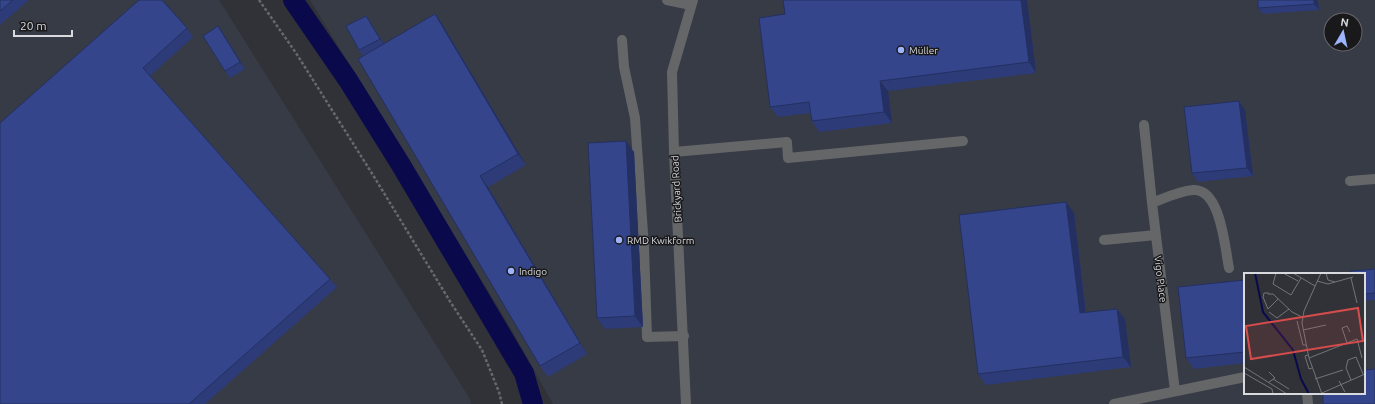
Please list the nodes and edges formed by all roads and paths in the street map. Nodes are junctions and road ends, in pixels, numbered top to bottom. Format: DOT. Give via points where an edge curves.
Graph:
graph roads {
  1 [pos="259,0"];
  2 [pos="667,0"];
  3 [pos="692,3"];
  4 [pos="622,40"];
  5 [pos="1144,125"];
  6 [pos="963,141"];
  7 [pos="674,152"];
  8 [pos="1375,179"];
  9 [pos="1350,181"];
  10 [pos="1152,203"];
  11 [pos="1156,234"];
  12 [pos="1104,240"];
  13 [pos="1229,268"];
  14 [pos="684,336"];
  15 [pos="1244,377"];
  16 [pos="1175,391"];
  17 [pos="1307,394"];
  18 [pos="502,404"];
  19 [pos="686,404"];
  20 [pos="1114,404"];
  21 [pos="1308,404"];
  1 -- 18 [label="path" via="300,59 482,350"];
  2 -- 3 [label="street"];
  3 -- 7 [label="street, Brickyard Road" via="672,72"];
  4 -- 14 [label="street" via="624,67 635,118 647,337"];
  5 -- 10 [label="street, Vigo Place"];
  6 -- 7 [label="street" via="788,158 787,142"];
  7 -- 14 [label="street, Brickyard Road"];
  8 -- 9 [label="street"];
  10 -- 11 [label="street, Vigo Place"];
  10 -- 13 [label="street" via="1185,191 1200,190 1216,208"];
  11 -- 12 [label="street"];
  11 -- 16 [label="street, Vigo Place"];
  14 -- 19 [label="street, Brickyard Road"];
  15 -- 16 [label="street"];
  16 -- 20 [label="street"];
  17 -- 21 [label="street"];
}
